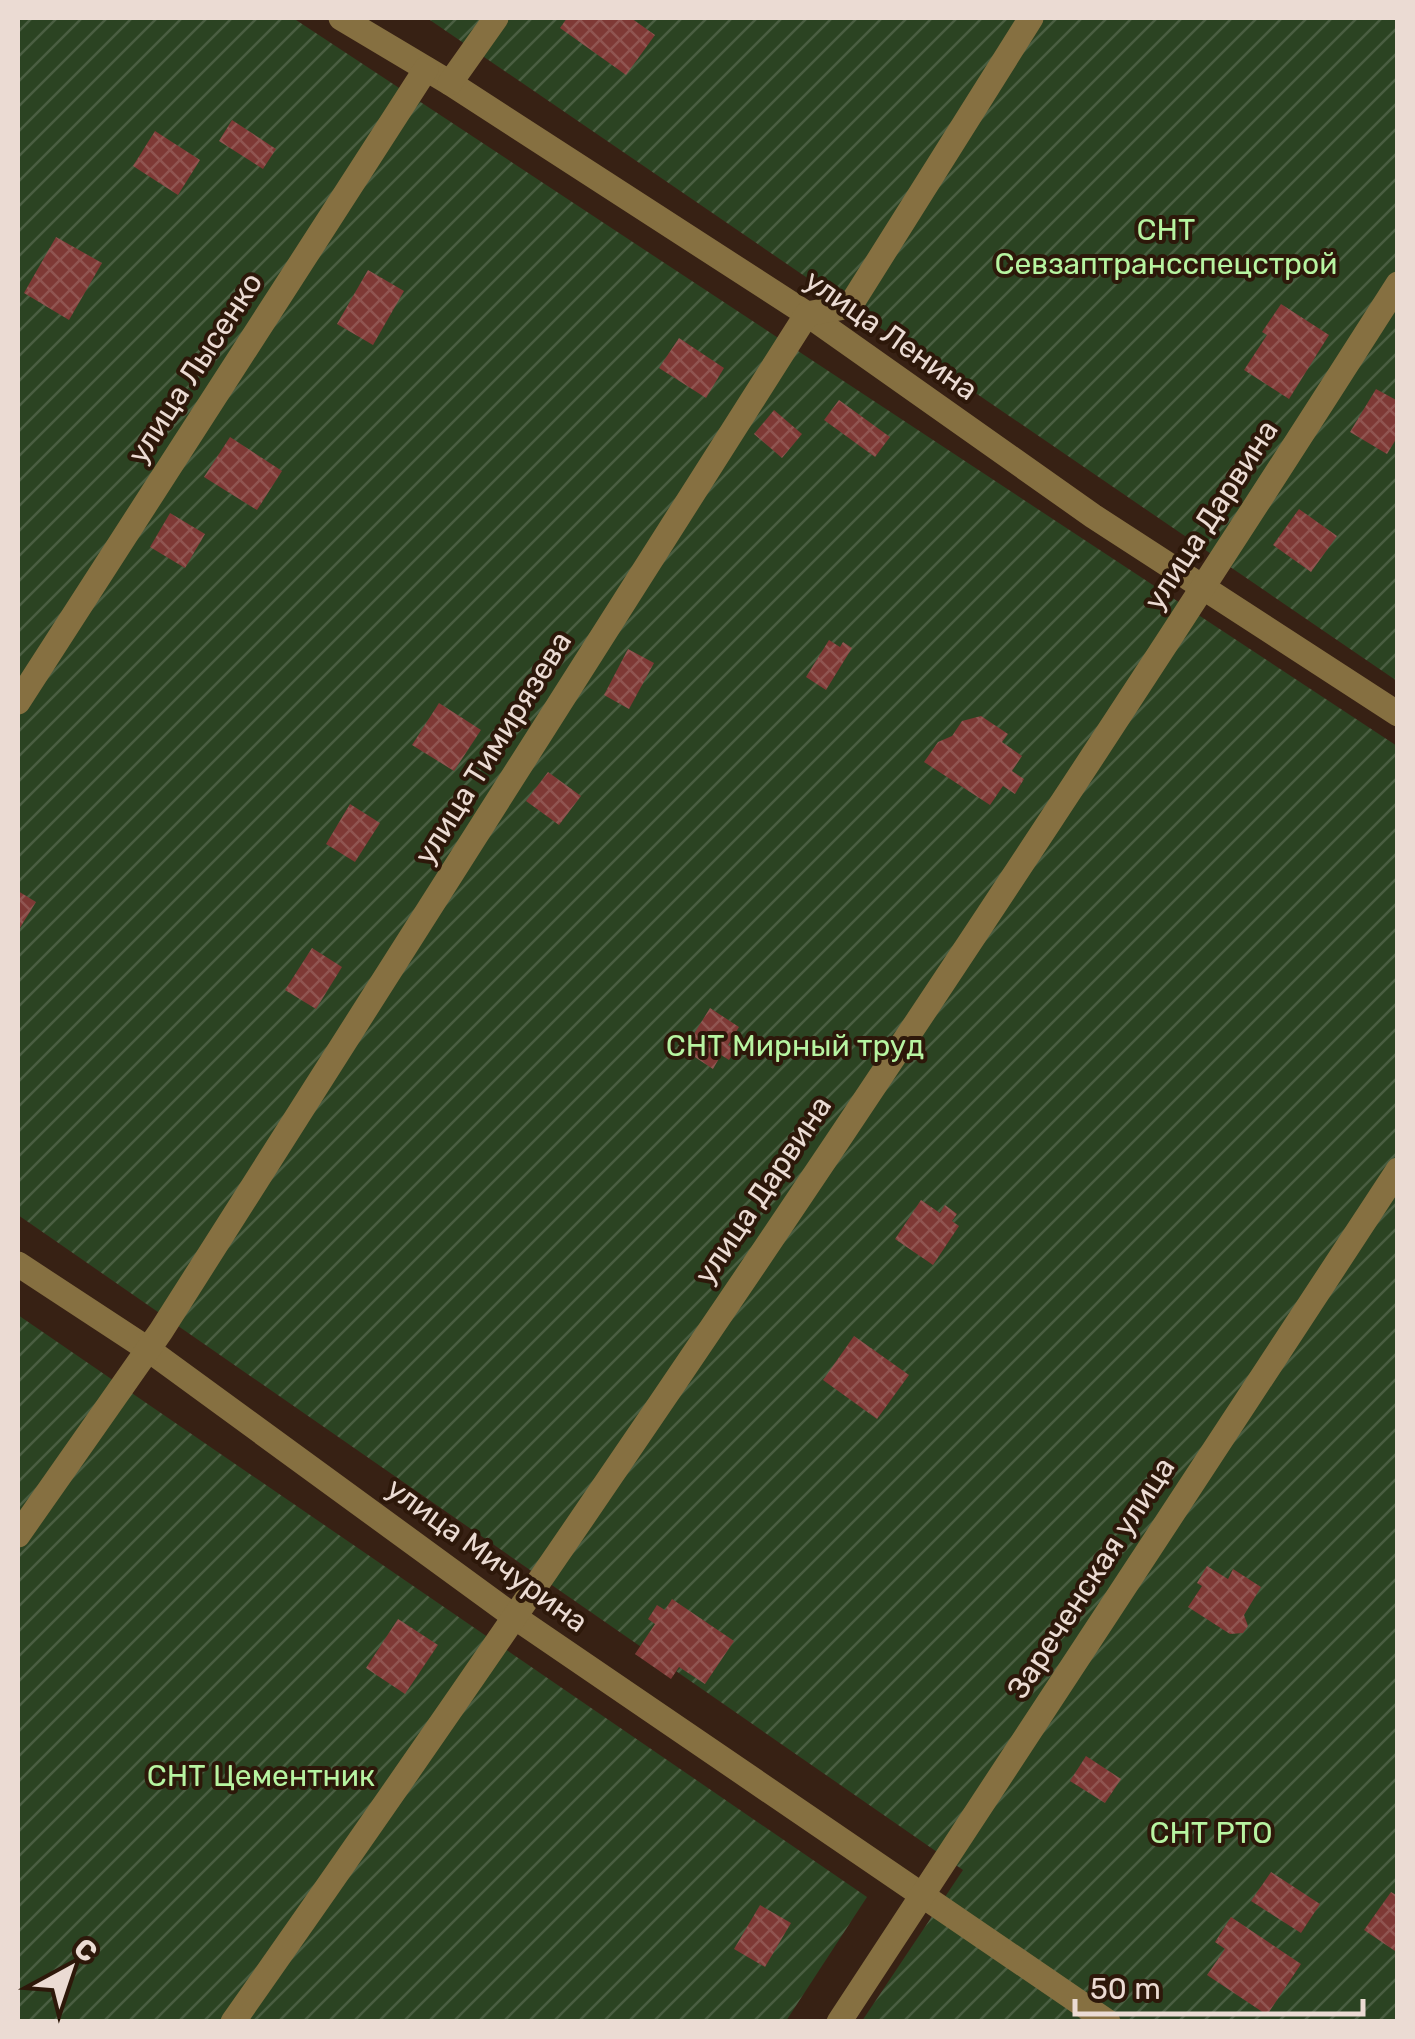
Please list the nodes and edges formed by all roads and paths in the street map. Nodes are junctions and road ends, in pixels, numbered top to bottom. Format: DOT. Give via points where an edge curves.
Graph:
graph roads {
  1 [pos="341,18"];
  2 [pos="496,18"];
  3 [pos="1032,18"];
  4 [pos="426,69"];
  5 [pos="450,83"];
  6 [pos="1398,284"];
  7 [pos="807,314"];
  8 [pos="1204,588"];
  9 [pos="18,702"];
  10 [pos="1398,714"];
  11 [pos="1398,1170"];
  12 [pos="18,1264"];
  13 [pos="149,1350"];
  14 [pos="18,1534"];
  15 [pos="516,1618"];
  16 [pos="922,1895"];
  17 [pos="233,2022"];
  18 [pos="839,2022"];
  19 [pos="1108,2022"];
  1 -- 4 [label="street, улица Ленина"];
  2 -- 5 [label="street"];
  3 -- 7 [label="street" via="850,306"];
  4 -- 5 [label="street, улица Ленина"];
  4 -- 9 [label="street, улица Лысенко"];
  5 -- 7 [label="street, улица Ленина"];
  6 -- 8 [label="street, улица Дарвина"];
  7 -- 8 [label="street, улица Ленина"];
  7 -- 13 [label="street, улица Тимирязева"];
  8 -- 10 [label="street, улица Ленина"];
  8 -- 15 [label="street, улица Дарвина"];
  11 -- 16 [label="street, Зареченская улица"];
  12 -- 13 [label="street, улица Мичурина"];
  13 -- 14 [label="street, улица Тимирязева"];
  13 -- 15 [label="street, улица Мичурина"];
  15 -- 16 [label="street, улица Мичурина"];
  15 -- 17 [label="street, улица Дарвина"];
  16 -- 18 [label="street, Зареченская улица"];
  16 -- 19 [label="street, улица Мичурина"];
}
